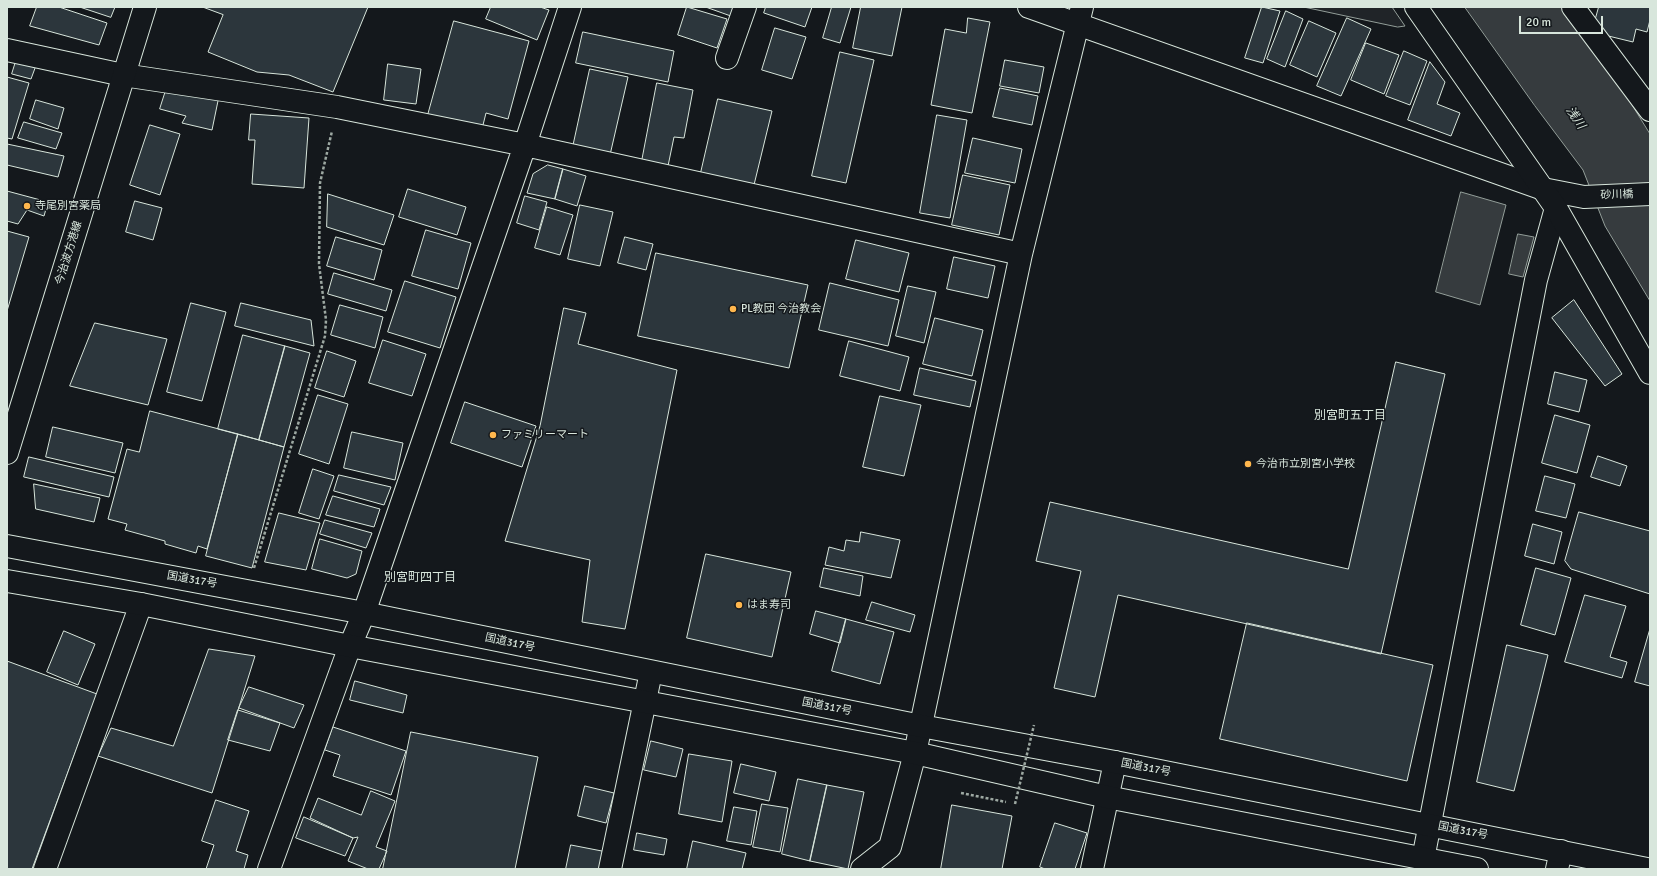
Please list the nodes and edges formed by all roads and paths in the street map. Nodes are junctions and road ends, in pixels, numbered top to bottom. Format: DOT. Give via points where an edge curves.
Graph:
graph roads {
  1 [pos="145,7"];
  2 [pos="570,7"];
  3 [pos="745,7"];
  4 [pos="1029,7"];
  5 [pos="1416,7"];
  6 [pos="1573,7"];
  7 [pos="1080,15"];
  8 [pos="7,50"];
  9 [pos="727,58"];
  10 [pos="123,75"];
  11 [pos="337,107"];
  12 [pos="1650,110"];
  13 [pos="525,145"];
  14 [pos="1543,189"];
  15 [pos="1650,194"];
  16 [pos="1556,208"];
  17 [pos="1021,254"];
  18 [pos="1650,373"];
  19 [pos="7,453"];
  20 [pos="7,546"];
  21 [pos="7,581"];
  22 [pos="247,590"];
  23 [pos="142,604"];
  24 [pos="364,613"];
  25 [pos="350,646"];
  26 [pos="651,672"];
  27 [pos="644,702"];
  28 [pos="1034,724"];
  29 [pos="921,726"];
  30 [pos="915,753"];
  31 [pos="1115,762"];
  32 [pos="1107,797"];
  33 [pos="1016,804"];
  34 [pos="1429,824"];
  35 [pos="1423,859"];
  36 [pos="1559,860"];
  37 [pos="44,869"];
  38 [pos="269,869"];
  39 [pos="610,869"];
  40 [pos="862,869"];
  41 [pos="1092,869"];
  42 [pos="1477,869"];
  43 [pos="1648,869"];
  1 -- 10 [label="main road, 今治波方港線"];
  2 -- 13 [label="main road"];
  3 -- 9 [label="main road"];
  4 -- 7 [label="main road, 砂川橋"];
  5 -- 14 [label="main road"];
  6 -- 12 [label="main road"];
  7 -- 14 [label="main road, 砂川橋"];
  7 -- 17 [label="main road"];
  8 -- 10 [label="main road"];
  10 -- 11 [label="main road"];
  10 -- 19 [label="main road, 今治波方港線"];
  11 -- 13 [label="main road"];
  11 -- 22 [label="path" via="320,183 320,264 326,320 325,336"];
  13 -- 17 [label="main road"];
  13 -- 24 [label="main road"];
  14 -- 15 [label="main road, 砂川橋" via="1584,197"];
  14 -- 16 [label="main road"];
  16 -- 18 [label="main road"];
  16 -- 34 [label="main road" via="1536,280"];
  17 -- 29 [label="main road"];
  20 -- 22 [label="main road, 国道317号"];
  21 -- 23 [label="main road"];
  22 -- 24 [label="main road, 国道317号"];
  23 -- 25 [label="main road"];
  23 -- 37 [label="main road"];
  24 -- 25 [label="main road"];
  24 -- 26 [label="main road, 国道317号"];
  25 -- 27 [label="main road"];
  25 -- 38 [label="main road"];
  26 -- 27 [label="main road"];
  26 -- 29 [label="main road, 国道317号"];
  27 -- 30 [label="main road"];
  27 -- 39 [label="main road"];
  28 -- 33 [label="path, bridge"];
  29 -- 30 [label="main road"];
  29 -- 31 [label="main road, 国道317号"];
  30 -- 32 [label="main road"];
  30 -- 40 [label="main road" via="890,847"];
  31 -- 32 [label="main road"];
  31 -- 34 [label="main road, 国道317号"];
  32 -- 35 [label="main road"];
  32 -- 41 [label="main road"];
  34 -- 35 [label="main road"];
  34 -- 36 [label="main road, 国道317号"];
  35 -- 42 [label="main road"];
  36 -- 43 [label="main road, 国道317号"];
}
